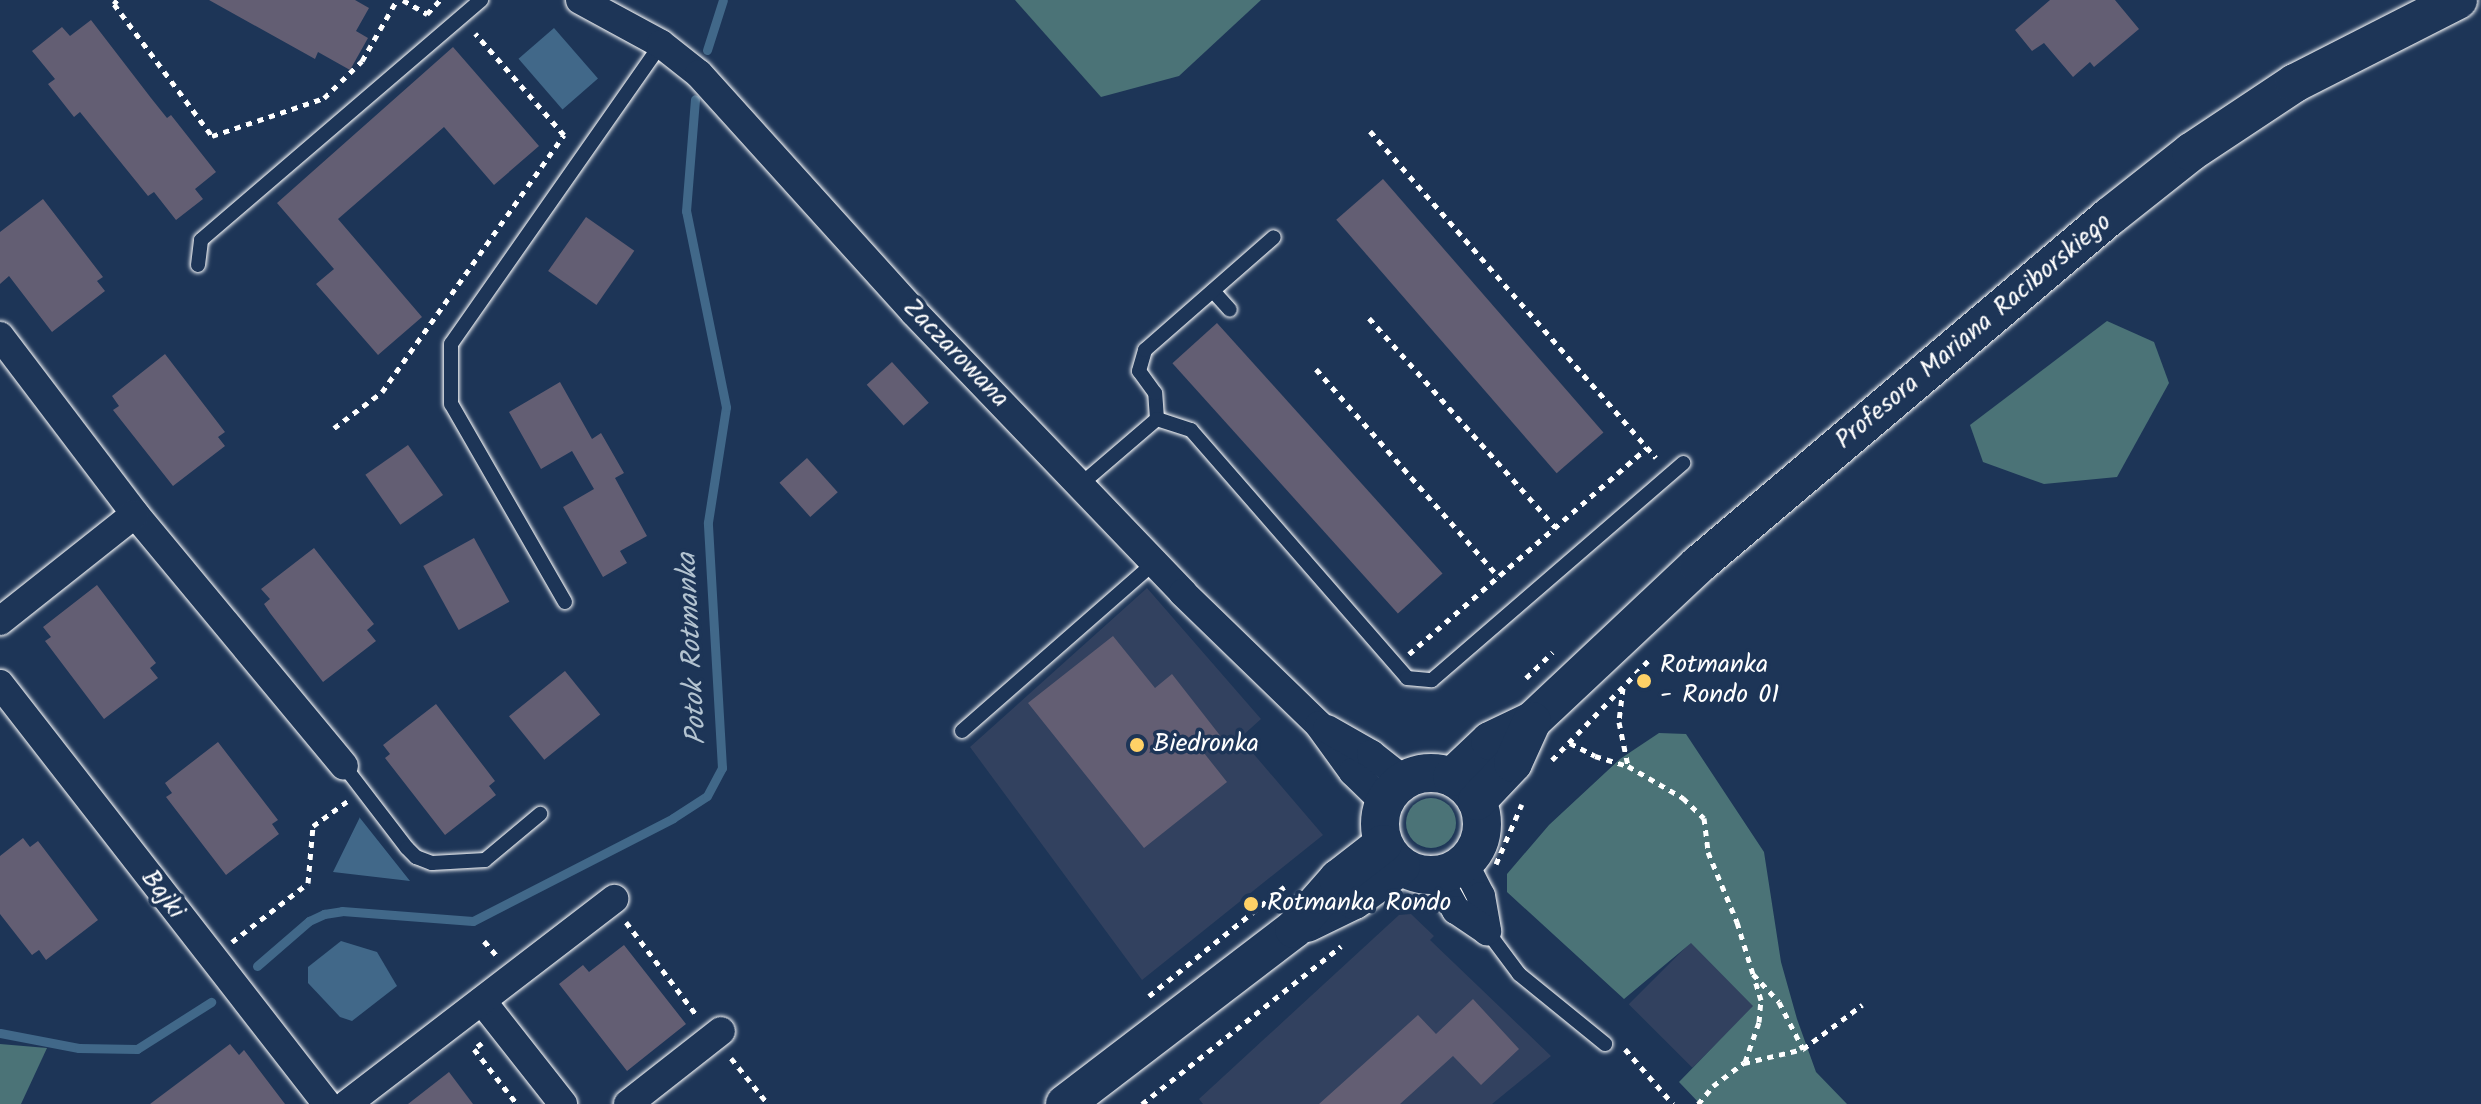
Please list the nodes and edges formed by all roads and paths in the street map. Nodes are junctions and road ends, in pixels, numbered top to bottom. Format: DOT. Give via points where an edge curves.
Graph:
graph roads {
  1 [pos="117,0"];
  2 [pos="400,0"];
  3 [pos="440,0"];
  4 [pos="481,0"];
  5 [pos="580,0"];
  6 [pos="2458,0"];
  7 [pos="461,17"];
  8 [pos="661,44"];
  9 [pos="1370,131"];
  10 [pos="1274,237"];
  11 [pos="198,265"];
  12 [pos="1213,291"];
  13 [pos="1230,310"];
  14 [pos="1369,318"];
  15 [pos="0,336"];
  16 [pos="1316,369"];
  17 [pos="1157,419"];
  18 [pos="334,428"];
  19 [pos="1647,448"];
  20 [pos="1683,463"];
  21 [pos="1670,474"];
  22 [pos="1080,485"];
  23 [pos="135,514"];
  24 [pos="1555,527"];
  25 [pos="1154,563"];
  26 [pos="1498,576"];
  27 [pos="565,602"];
  28 [pos="0,621"];
  29 [pos="1662,647"];
  30 [pos="1405,656"];
  31 [pos="0,684"];
  32 [pos="1623,688"];
  33 [pos="962,731"];
  34 [pos="1570,743"];
  35 [pos="344,766"];
  36 [pos="1628,766"];
  37 [pos="1541,771"];
  38 [pos="1464,789"];
  39 [pos="362,791"];
  40 [pos="1394,791"];
  41 [pos="1526,793"];
  42 [pos="540,814"];
  43 [pos="1392,855"];
  44 [pos="1461,878"];
  45 [pos="1286,886"];
  46 [pos="612,900"];
  47 [pos="1487,931"];
  48 [pos="1348,939"];
  49 [pos="212,958"];
  50 [pos="1753,974"];
  51 [pos="482,1001"];
  52 [pos="1145,1001"];
  53 [pos="1862,1005"];
  54 [pos="717,1034"];
  55 [pos="1605,1044"];
  56 [pos="1622,1045"];
  57 [pos="1803,1049"];
  58 [pos="1744,1063"];
  59 [pos="327,1104"];
  60 [pos="347,1104"];
  61 [pos="563,1104"];
  62 [pos="628,1104"];
  63 [pos="768,1104"];
  64 [pos="1065,1104"];
  65 [pos="1142,1104"];
  66 [pos="1673,1104"];
  67 [pos="1698,1104"];
  1 -- 2 [label="path" via="114,4 212,136 324,98 362,61"];
  2 -- 3 [label="path" via="427,14"];
  4 -- 7 [label="lane"];
  5 -- 8 [label="street, Zaczarowana"];
  6 -- 38 [label="main road, Profesora Mariana Raciborskiego" via="2295,83 2191,152 2109,217 1698,565 1532,721 1513,763"];
  7 -- 11 [label="lane" via="201,240"];
  7 -- 18 [label="path" via="564,135 382,392"];
  8 -- 22 [label="street, Zaczarowana" via="699,74 914,312"];
  8 -- 27 [label="lane" via="451,344 451,404"];
  9 -- 19 [label="path"];
  10 -- 12 [label="lane"];
  12 -- 13 [label="lane"];
  12 -- 17 [label="lane" via="1145,350 1139,371 1155,393"];
  14 -- 24 [label="path"];
  15 -- 23 [label="street"];
  16 -- 26 [label="path"];
  17 -- 21 [label="lane" via="1191,430 1407,678 1432,680"];
  17 -- 22 [label="lane"];
  19 -- 21 [label="path"];
  19 -- 24 [label="path"];
  20 -- 21 [label="lane"];
  22 -- 25 [label="street, Zaczarowana"];
  23 -- 28 [label="street"];
  23 -- 35 [label="street"];
  24 -- 26 [label="path"];
  25 -- 33 [label="lane"];
  25 -- 40 [label="street, Zaczarowana" via="1319,725 1371,754"];
  26 -- 30 [label="path"];
  29 -- 32 [label="path"];
  31 -- 49 [label="street, Bajki"];
  32 -- 34 [label="path"];
  32 -- 36 [label="path" via="1619,722"];
  34 -- 36 [label="path"];
  34 -- 37 [label="path"];
  35 -- 39 [label="lane"];
  36 -- 50 [label="path" via="1683,798 1704,818 1708,852"];
  38 -- 40 [label="main road" via="1419,774"];
  38 -- 44 [label="main road" via="1482,817 1481,835"];
  39 -- 42 [label="lane" via="407,848 432,863 485,860"];
  39 -- 49 [label="path" via="313,826 308,883"];
  40 -- 43 [label="main road" via="1380,816"];
  41 -- 44 [label="path" via="1493,872 1491,891"];
  43 -- 44 [label="main road" via="1424,875"];
  43 -- 64 [label="main road" via="1338,879 1294,929"];
  44 -- 47 [label="street"];
  44 -- 47 [label="street" via="1456,910"];
  45 -- 52 [label="path" via="1154,988"];
  46 -- 51 [label="street"];
  46 -- 54 [label="path"];
  47 -- 55 [label="lane" via="1519,974"];
  48 -- 65 [label="path"];
  49 -- 59 [label="street, Bajki"];
  50 -- 57 [label="path" via="1779,1002"];
  50 -- 58 [label="path" via="1761,1000 1759,1022"];
  51 -- 60 [label="street"];
  51 -- 61 [label="street"];
  53 -- 57 [label="path"];
  54 -- 62 [label="street"];
  54 -- 63 [label="path"];
  56 -- 66 [label="path"];
  57 -- 58 [label="path"];
  58 -- 67 [label="path"];
}
